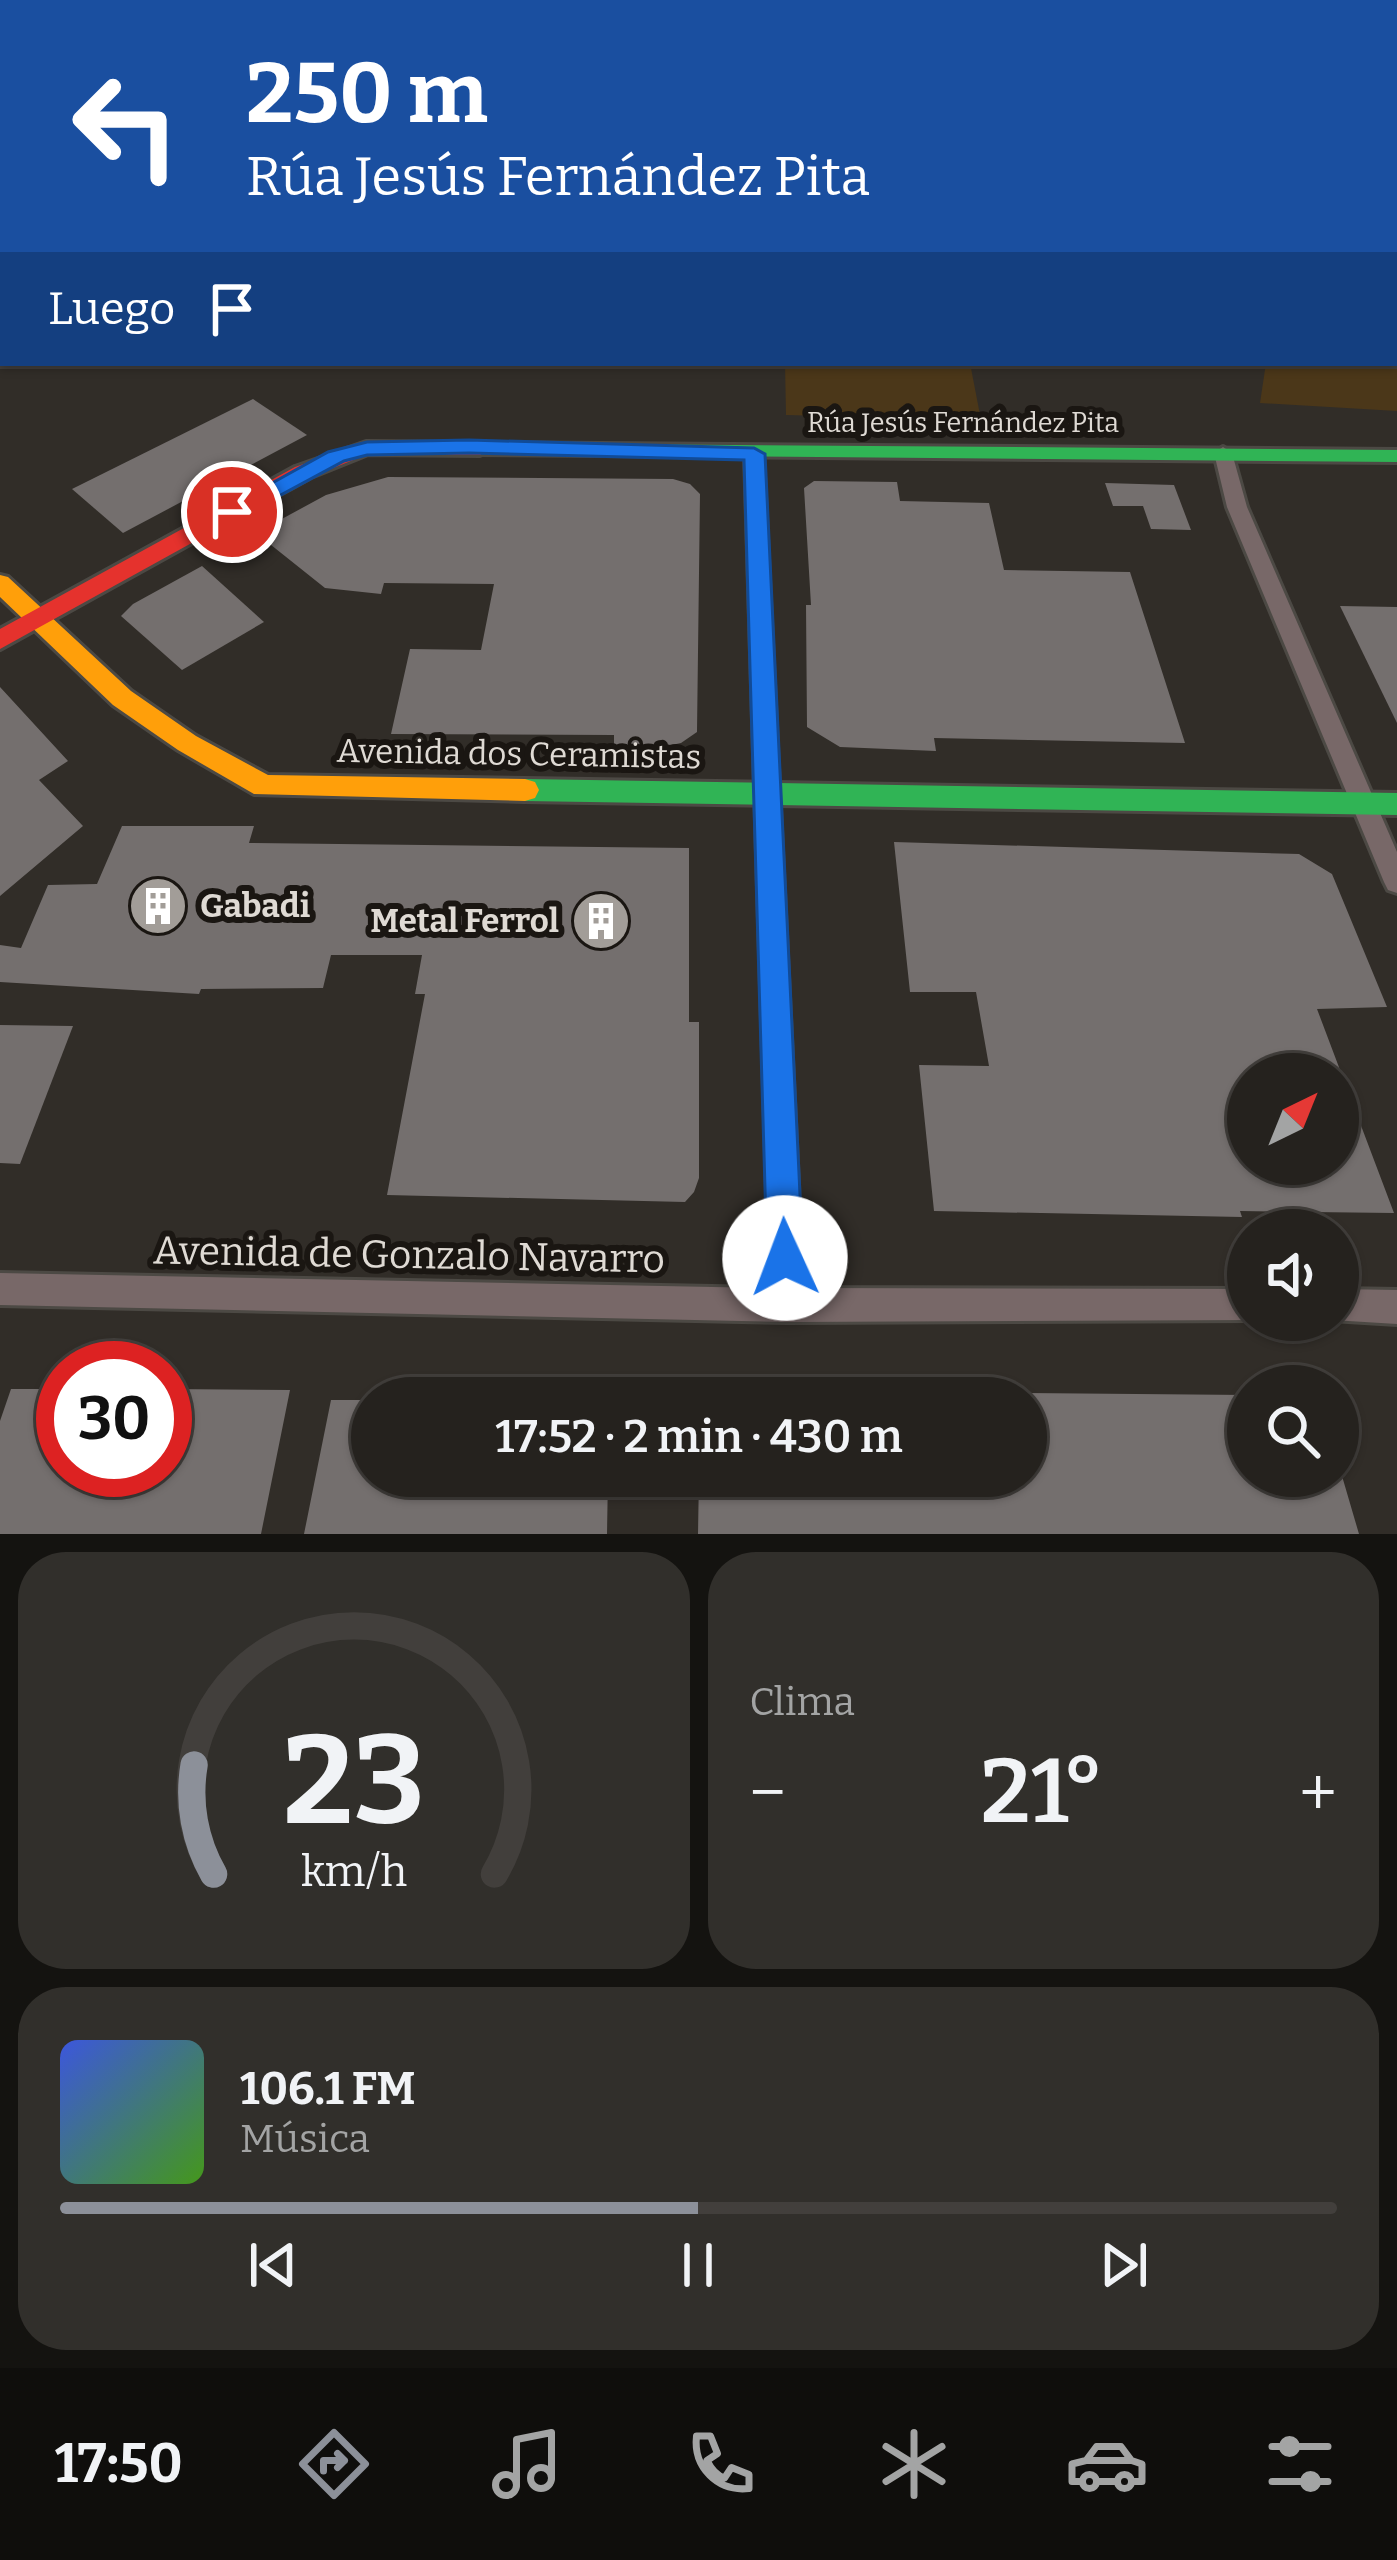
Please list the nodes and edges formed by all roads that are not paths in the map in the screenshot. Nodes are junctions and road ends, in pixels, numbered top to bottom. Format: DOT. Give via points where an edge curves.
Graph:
graph roads {
  1 [pos="1222,453"];
  2 [pos="754,454"];
  3 [pos="1397,456"];
  4 [pos="0,583"];
  5 [pos="36,621"];
  6 [pos="0,640"];
  7 [pos="766,792"];
  8 [pos="1363,804"];
  9 [pos="1397,804"];
  10 [pos="1397,882"];
  11 [pos="0,1288"];
  12 [pos="787,1305"];
  13 [pos="1227,1306"];
  14 [pos="1359,1306"];
  15 [pos="1397,1306"];
  1 -- 2 [label="street, Rúa Jesús Fernández Pita"];
  1 -- 3 [label="street, Rúa Jesús Fernández Pita"];
  1 -- 8 [label="street" via="1237,507"];
  2 -- 5 [label="street, Rúa Jesús Fernández Pita" via="367,448 303,472"];
  2 -- 7 [label="street"];
  4 -- 5 [label="street, Avenida dos Ceramistas"];
  5 -- 6 [label="street, Rúa Jesús Fernández Pita"];
  5 -- 7 [label="street, Avenida dos Ceramistas" via="145,719 264,786"];
  7 -- 8 [label="street, Avenida dos Ceramistas"];
  7 -- 12 [label="street"];
  8 -- 9 [label="street, Avenida dos Ceramistas"];
  8 -- 10 [label="street"];
  11 -- 12 [label="street, Avenida de Gonzalo Navarro"];
  12 -- 13 [label="street, Avenida de Gonzalo Navarro"];
  14 -- 15 [label="street"];
}
